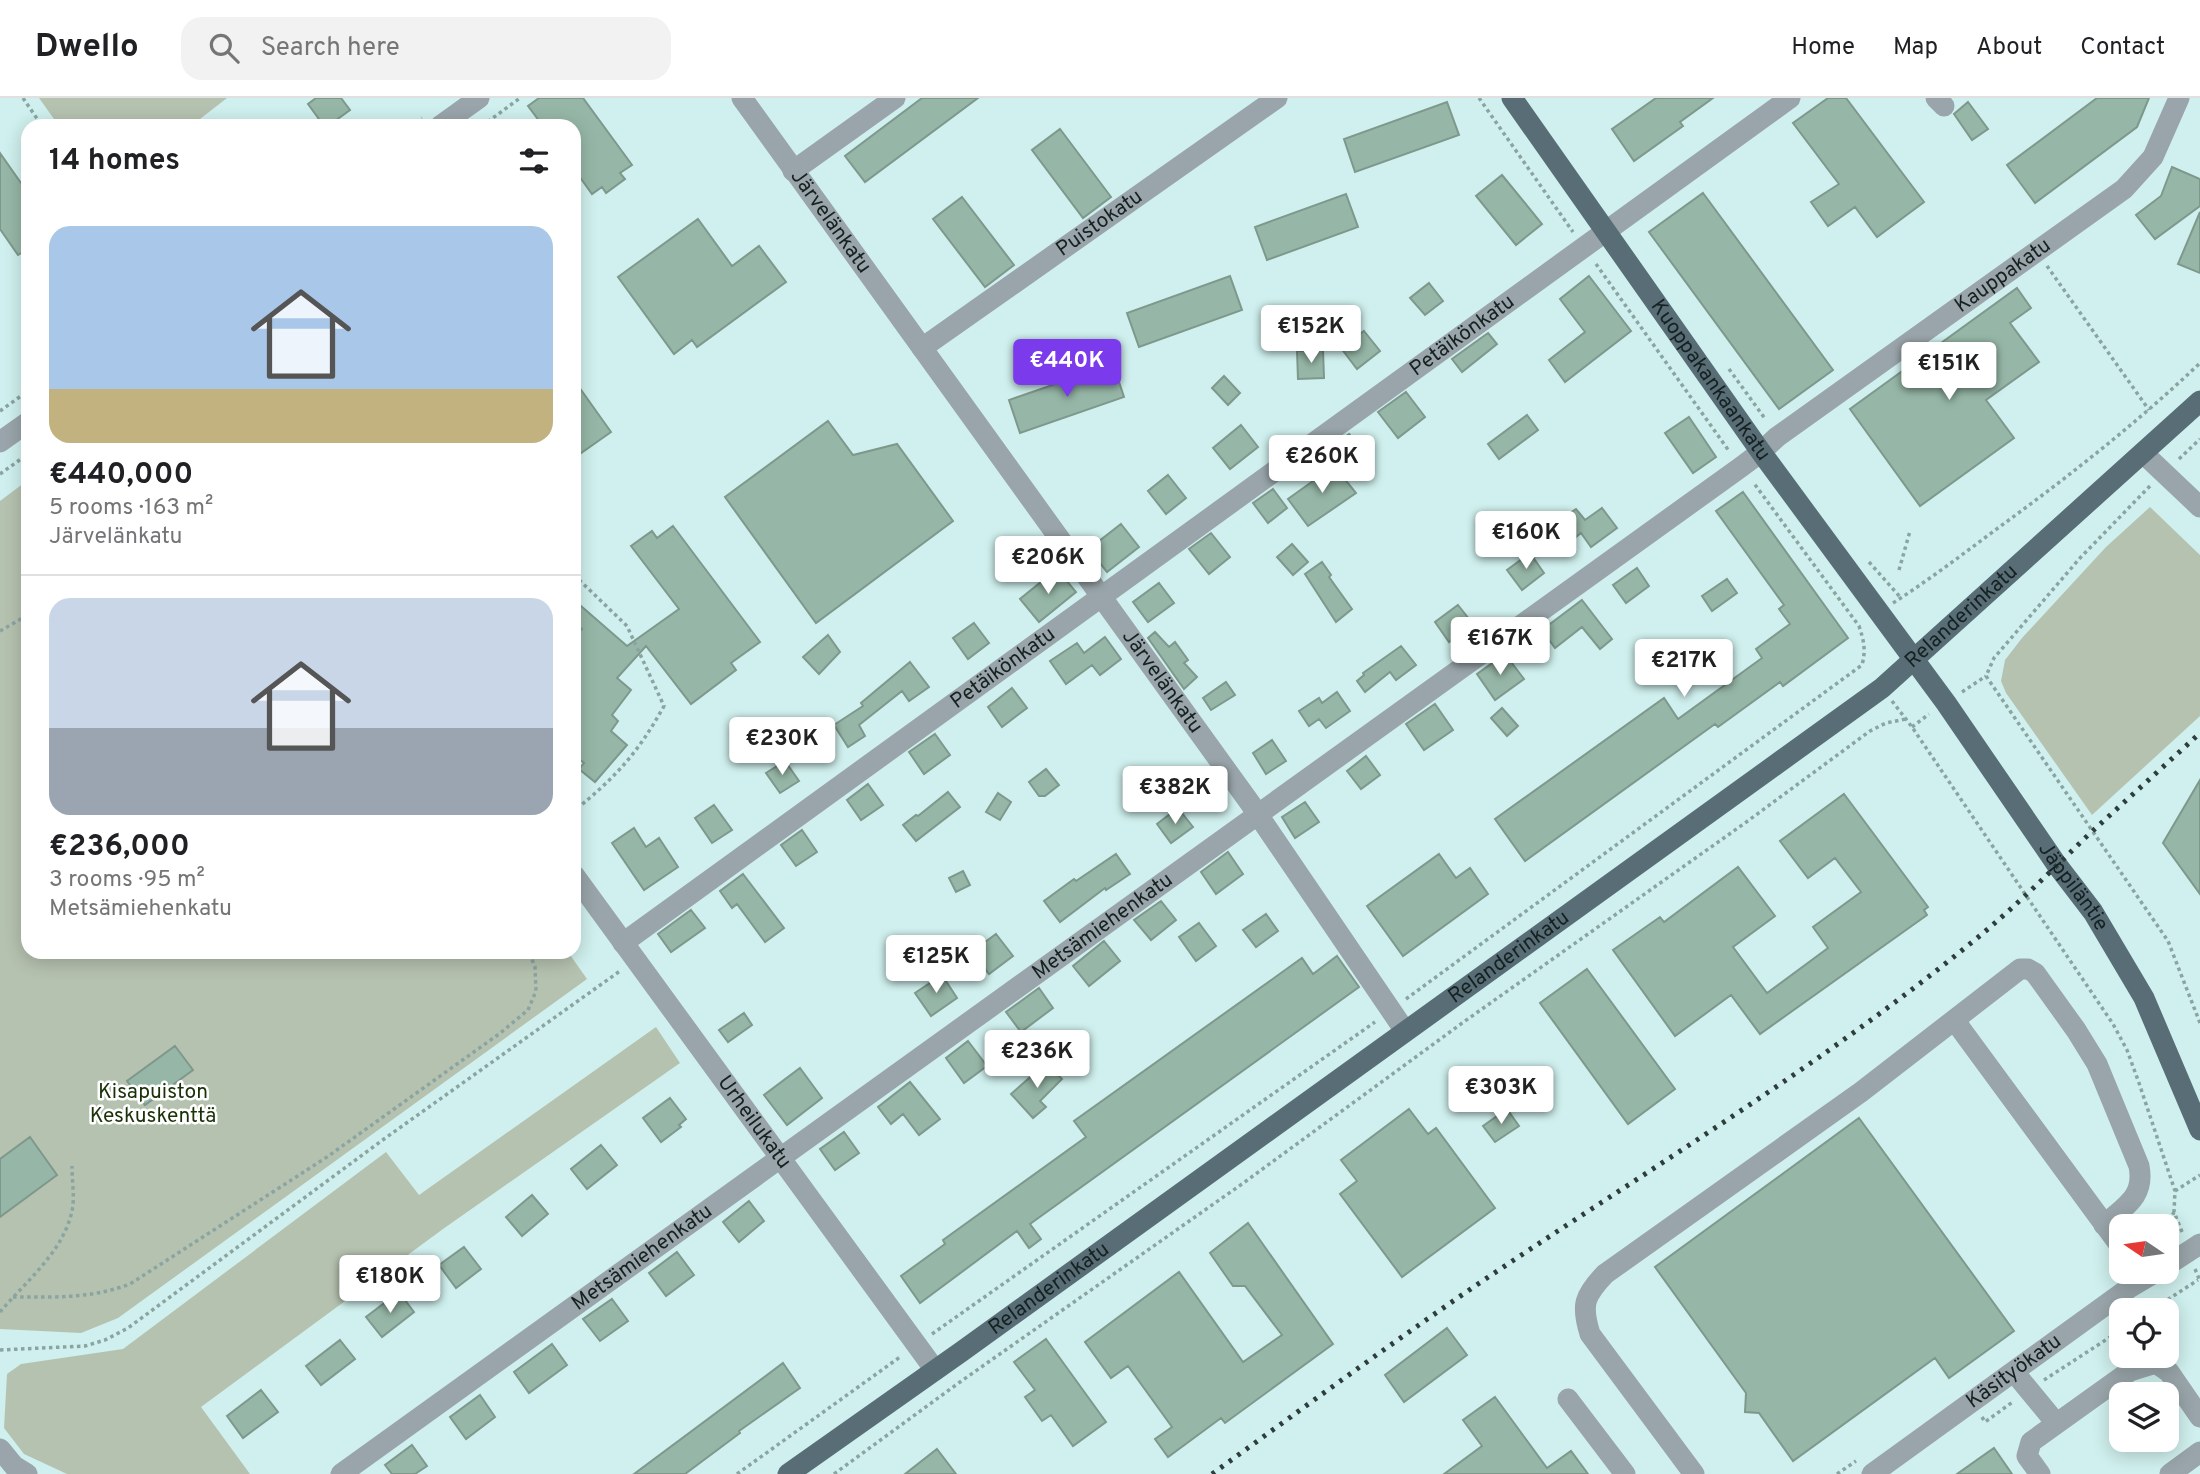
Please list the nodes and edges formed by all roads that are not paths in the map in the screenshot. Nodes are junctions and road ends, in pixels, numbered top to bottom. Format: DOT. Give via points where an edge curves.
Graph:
graph roads {
  1 [pos="479,98"];
  2 [pos="741,98"];
  3 [pos="895,98"];
  4 [pos="1277,98"];
  5 [pos="1511,98"];
  6 [pos="1790,98"];
  7 [pos="2179,98"];
  8 [pos="450,119"];
  9 [pos="793,171"];
  10 [pos="1605,232"];
  11 [pos="922,348"];
  12 [pos="2200,401"];
  13 [pos="21,427"];
  14 [pos="0,442"];
  15 [pos="1761,452"];
  16 [pos="2144,454"];
  17 [pos="2200,507"];
  18 [pos="1100,596"];
  19 [pos="1914,660"];
  20 [pos="1258,815"];
  21 [pos="581,885"];
  22 [pos="623,943"];
  23 [pos="1955,1021"];
  24 [pos="1405,1031"];
  25 [pos="2200,1130"];
  26 [pos="780,1158"];
  27 [pos="2104,1224"];
  28 [pos="2109,1231"];
  29 [pos="2200,1244"];
  30 [pos="2179,1258"];
  31 [pos="2134,1284"];
  32 [pos="935,1370"];
  33 [pos="2014,1372"];
  34 [pos="1568,1399"];
  35 [pos="2200,1417"];
  36 [pos="2056,1423"];
  37 [pos="0,1449"];
  38 [pos="2200,1452"];
  39 [pos="1689,1467"];
  40 [pos="27,1474"];
  41 [pos="341,1474"];
  42 [pos="788,1474"];
  43 [pos="1625,1474"];
  44 [pos="1872,1474"];
  45 [pos="2039,1474"];
  46 [pos="2170,1474"];
  1 -- 8 [label="street"];
  2 -- 9 [label="street, Järvelänkatu"];
  3 -- 9 [label="street"];
  4 -- 11 [label="street, Puistokatu"];
  5 -- 10 [label="main road, Kuoppakankaankatu"];
  6 -- 10 [label="street, Petäikönkatu"];
  7 -- 15 [label="street, Kauppakatu" via="2153,157 2124,189"];
  9 -- 11 [label="street, Järvelänkatu"];
  10 -- 15 [label="main road, Kuoppakankaankatu"];
  10 -- 18 [label="street, Petäikönkatu"];
  11 -- 18 [label="street, Järvelänkatu"];
  12 -- 16 [label="main road, Relanderinkatu"];
  13 -- 14 [label="street"];
  15 -- 19 [label="main road, Kuoppakankaankatu"];
  15 -- 20 [label="street, Metsämiehenkatu"];
  16 -- 17 [label="street"];
  16 -- 19 [label="main road, Relanderinkatu"];
  18 -- 20 [label="street, Järvelänkatu"];
  18 -- 22 [label="street, Petäikönkatu"];
  19 -- 24 [label="main road, Relanderinkatu" via="1882,688"];
  19 -- 25 [label="main road, Jäppiläntie" via="2093,912 2144,998"];
  20 -- 24 [label="street, Järvelänkatu"];
  20 -- 26 [label="street, Metsämiehenkatu"];
  21 -- 22 [label="street, Urheilukatu"];
  22 -- 26 [label="street, Urheilukatu"];
  23 -- 27 [label="street"];
  23 -- 27 [label="street" via="2014,973 2028,969 2035,973 2097,1064 2139,1166 2140,1190"];
  23 -- 39 [label="street" via="1605,1274 1589,1291 1584,1312 1590,1334"];
  24 -- 32 [label="main road, Relanderinkatu"];
  26 -- 32 [label="street, Urheilukatu"];
  26 -- 41 [label="street, Metsämiehenkatu"];
  27 -- 28 [label="street"];
  29 -- 30 [label="street"];
  31 -- 33 [label="street, Käsityökatu"];
  32 -- 42 [label="main road, Relanderinkatu"];
  33 -- 36 [label="street"];
  33 -- 44 [label="street, Käsityökatu"];
  34 -- 43 [label="street"];
  35 -- 36 [label="street" via="2169,1372 2156,1363 2130,1371"];
  36 -- 45 [label="street" via="2028,1448"];
  37 -- 40 [label="street"];
  38 -- 46 [label="street"];
}
